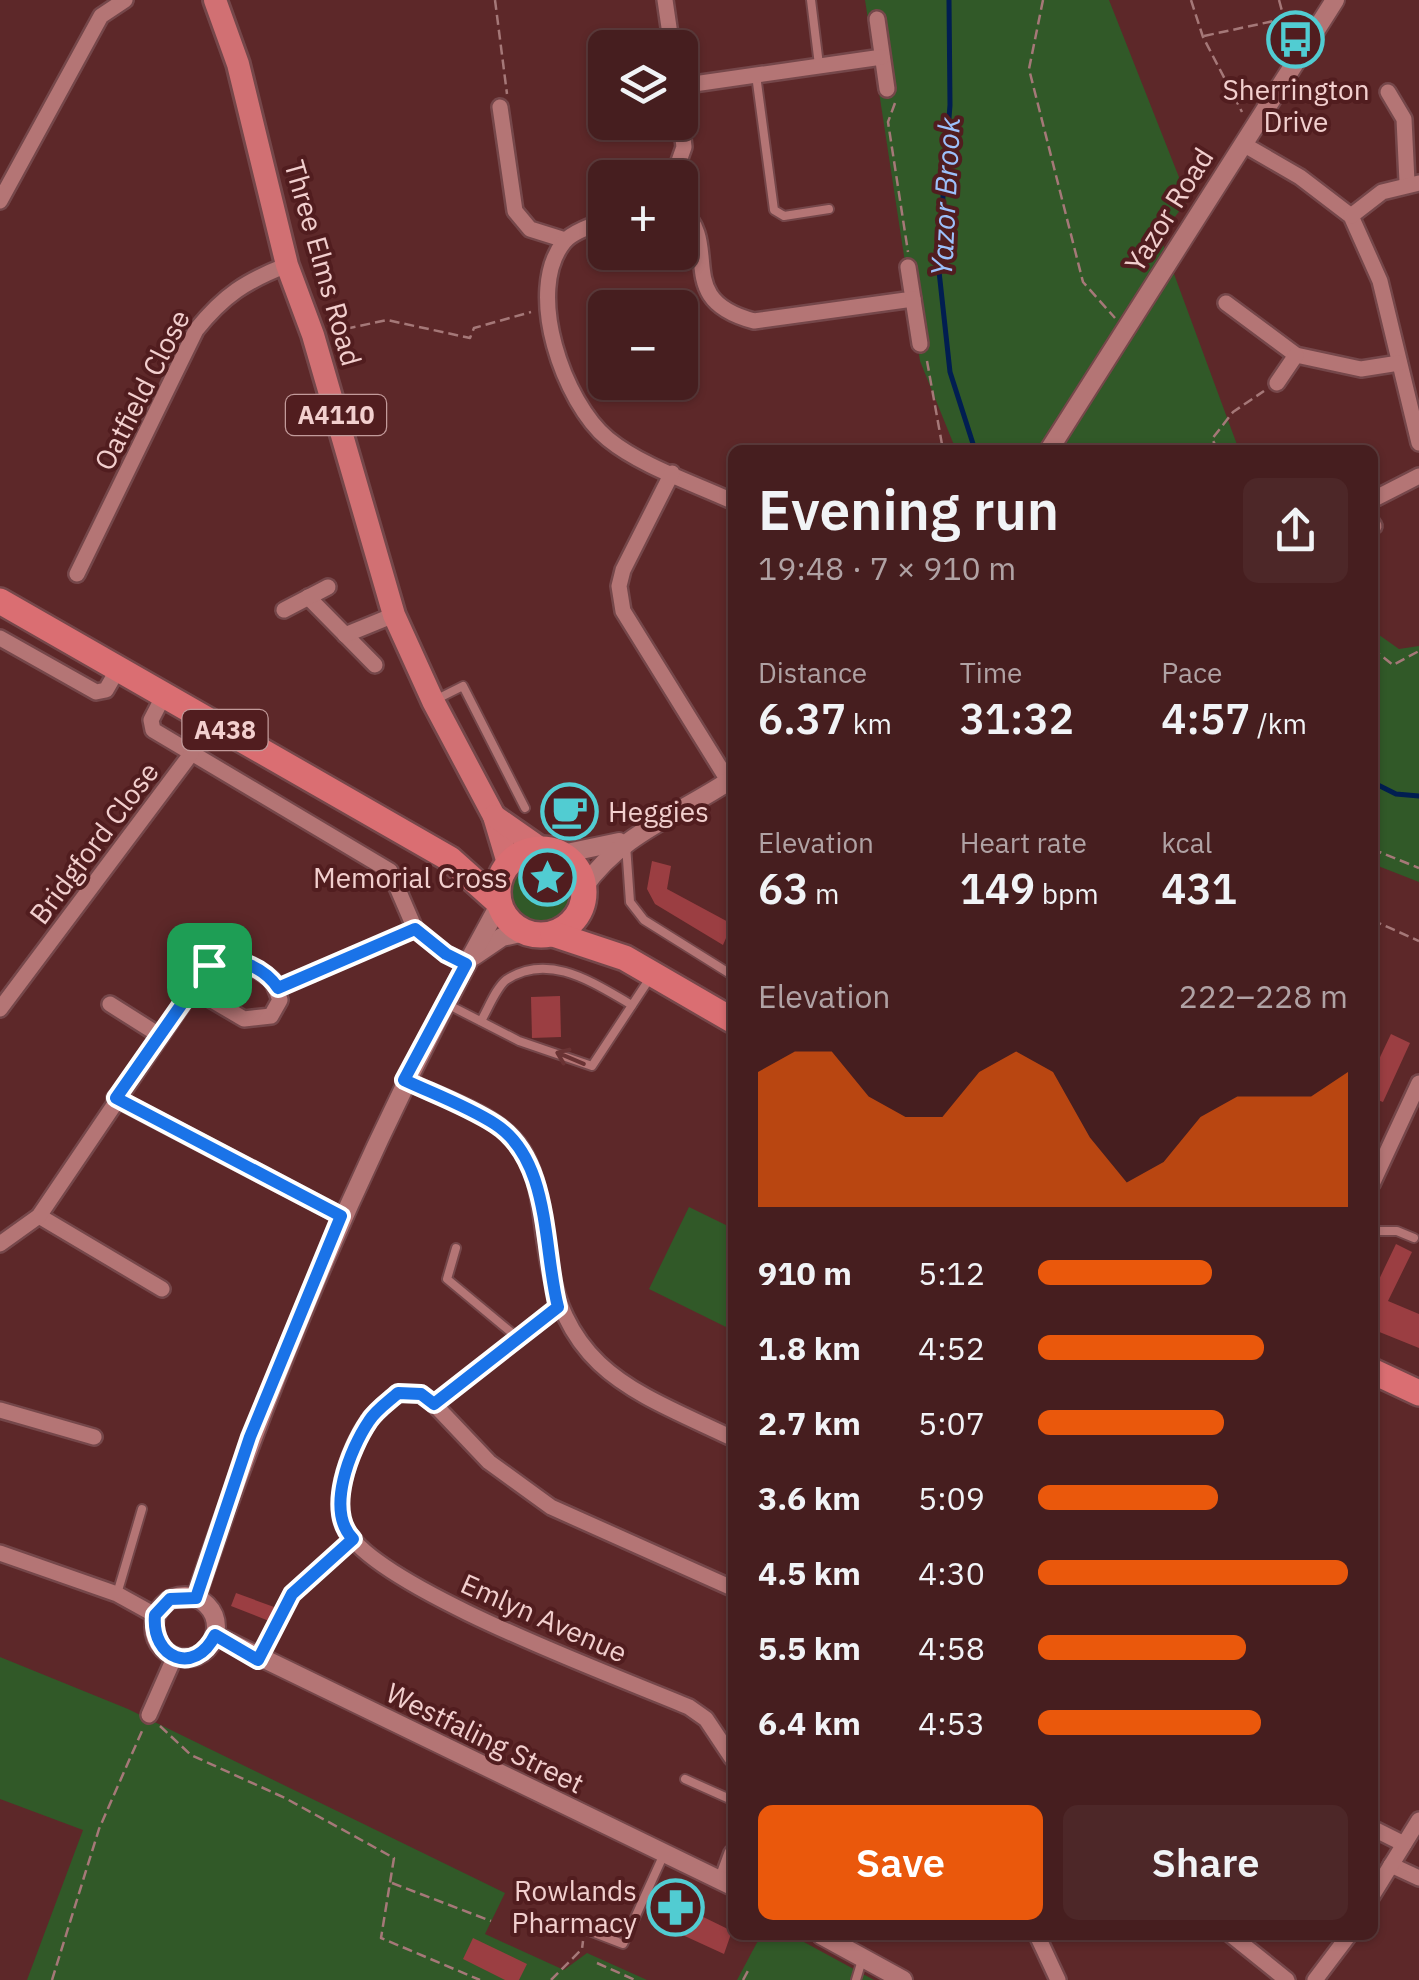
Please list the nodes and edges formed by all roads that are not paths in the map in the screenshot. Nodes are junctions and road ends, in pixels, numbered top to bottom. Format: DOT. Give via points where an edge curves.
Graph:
graph roads {
  1 [pos="125,0"];
  2 [pos="215,0"];
  3 [pos="665,0"];
  4 [pos="811,0"];
  5 [pos="1335,0"];
  6 [pos="877,19"];
  7 [pos="669,30"];
  8 [pos="882,58"];
  9 [pos="819,66"];
  10 [pos="756,76"];
  11 [pos="698,84"];
  12 [pos="887,89"];
  13 [pos="1388,92"];
  14 [pos="500,107"];
  15 [pos="1411,117"];
  16 [pos="1247,138"];
  17 [pos="1413,182"];
  18 [pos="0,201"];
  19 [pos="829,209"];
  20 [pos="1350,216"];
  21 [pos="588,229"];
  22 [pos="565,240"];
  23 [pos="698,256"];
  24 [pos="287,264"];
  25 [pos="908,266"];
  26 [pos="913,299"];
  27 [pos="1226,303"];
  28 [pos="920,344"];
  29 [pos="1296,355"];
  30 [pos="1399,363"];
  31 [pos="1277,383"];
  32 [pos="1419,443"];
  33 [pos="1053,445"];
  34 [pos="672,473"];
  35 [pos="1419,476"];
  36 [pos="1378,497"];
  37 [pos="728,499"];
  38 [pos="77,574"];
  39 [pos="328,587"];
  40 [pos="308,597"];
  41 [pos="0,602"];
  42 [pos="284,610"];
  43 [pos="394,615"];
  44 [pos="345,635"];
  45 [pos="0,638"];
  46 [pos="374,665"];
  47 [pos="118,669"];
  48 [pos="164,696"];
  49 [pos="432,701"];
  50 [pos="191,754"];
  51 [pos="728,775"];
  52 [pos="728,782"];
  53 [pos="525,808"];
  54 [pos="494,816"];
  55 [pos="625,841"];
  56 [pos="551,851"];
  57 [pos="450,859"];
  58 [pos="506,865"];
  59 [pos="584,894"];
  60 [pos="499,903"];
  61 [pos="524,932"];
  62 [pos="553,934"];
  63 [pos="624,958"];
  64 [pos="466,964"];
  65 [pos="728,972"];
  66 [pos="652,974"];
  67 [pos="193,989"];
  68 [pos="445,1003"];
  69 [pos="110,1004"];
  70 [pos="632,1005"];
  71 [pos="0,1010"];
  72 [pos="728,1018"];
  73 [pos="482,1021"];
  74 [pos="159,1034"];
  75 [pos="404,1080"];
  76 [pos="1419,1083"];
  77 [pos="116,1098"];
  78 [pos="1378,1171"];
  79 [pos="40,1216"];
  80 [pos="341,1216"];
  81 [pos="1378,1231"];
  82 [pos="1414,1238"];
  83 [pos="0,1244"];
  84 [pos="456,1248"];
  85 [pos="162,1289"];
  86 [pos="558,1307"];
  87 [pos="518,1338"];
  88 [pos="1378,1374"];
  89 [pos="1419,1393"];
  90 [pos="434,1404"];
  91 [pos="0,1410"];
  92 [pos="728,1436"];
  93 [pos="94,1437"];
  94 [pos="142,1509"];
  95 [pos="0,1554"];
  96 [pos="728,1586"];
  97 [pos="117,1594"];
  98 [pos="196,1598"];
  99 [pos="155,1615"];
  100 [pos="215,1635"];
  101 [pos="175,1656"];
  102 [pos="149,1715"];
  103 [pos="728,1752"];
  104 [pos="684,1778"];
  105 [pos="728,1798"];
  106 [pos="1419,1820"];
  107 [pos="1378,1831"];
  108 [pos="1404,1844"];
  109 [pos="664,1854"];
  110 [pos="1391,1865"];
  111 [pos="1419,1878"];
  112 [pos="727,1883"];
  113 [pos="1378,1886"];
  114 [pos="584,1929"];
  115 [pos="830,1940"];
  116 [pos="1040,1940"];
  117 [pos="1237,1940"];
  118 [pos="1345,1940"];
  119 [pos="862,1958"];
  120 [pos="858,1979"];
  121 [pos="898,1979"];
  122 [pos="1058,1980"];
  123 [pos="1287,1980"];
  124 [pos="1315,1980"];
  1 -- 18 [label="street" via="101,16"];
  2 -- 24 [label="main road, Three Elms Road / A4110" via="238,64"];
  3 -- 7 [label="street"];
  4 -- 9 [label="lane"];
  5 -- 16 [label="street, Yazor Road"];
  6 -- 8 [label="street"];
  8 -- 9 [label="street"];
  8 -- 12 [label="street"];
  9 -- 10 [label="street"];
  10 -- 11 [label="street"];
  10 -- 19 [label="lane" via="774,210 784,216"];
  13 -- 15 [label="street"];
  14 -- 22 [label="street" via="515,211 530,230"];
  15 -- 17 [label="street"];
  16 -- 20 [label="street"];
  16 -- 33 [label="street, Yazor Road"];
  17 -- 20 [label="street" via="1382,192"];
  20 -- 30 [label="street" via="1380,281"];
  21 -- 22 [label="street"];
  22 -- 34 [label="street" via="550,270 546,308 566,378 580,408 608,440"];
  23 -- 26 [label="street" via="702,286 715,304 754,321"];
  24 -- 38 [label="street, Oatfield Close" via="223,296 196,330"];
  24 -- 43 [label="main road, Three Elms Road / A4110"];
  25 -- 26 [label="street"];
  26 -- 28 [label="street"];
  27 -- 29 [label="street"];
  29 -- 30 [label="street" via="1361,369"];
  29 -- 31 [label="street"];
  30 -- 32 [label="street"];
  34 -- 37 [label="street"];
  34 -- 51 [label="street" via="623,570 623,611"];
  35 -- 36 [label="street"];
  39 -- 40 [label="street"];
  40 -- 42 [label="street"];
  40 -- 44 [label="street"];
  41 -- 47 [label="highway, A438"];
  43 -- 44 [label="street"];
  43 -- 49 [label="main road, Three Elms Road / A4110"];
  44 -- 46 [label="street"];
  45 -- 47 [label="street" via="96,692 106,690"];
  47 -- 48 [label="highway, A438"];
  48 -- 50 [label="street" via="153,730"];
  48 -- 57 [label="highway, A438"];
  49 -- 53 [label="lane" via="463,686"];
  49 -- 54 [label="main road, Three Elms Road / A4110"];
  50 -- 64 [label="street" via="390,871 415,929"];
  50 -- 71 [label="street, Bridgford Close"];
  52 -- 55 [label="street"];
  54 -- 56 [label="main road, Three Elms Road / A4110"];
  54 -- 58 [label="main road, Three Elms Road / A4110"];
  55 -- 56 [label="street"];
  55 -- 59 [label="street" via="604,858"];
  55 -- 65 [label="lane" via="630,902 644,920"];
  56 -- 58 [label="highway" via="528,850"];
  56 -- 59 [label="highway" via="577,868"];
  57 -- 58 [label="highway, A438"];
  57 -- 60 [label="highway, A438"];
  58 -- 60 [label="highway"];
  59 -- 62 [label="highway" via="572,922"];
  59 -- 63 [label="highway"];
  60 -- 61 [label="highway, A438"];
  60 -- 64 [label="street"];
  61 -- 62 [label="highway"];
  61 -- 64 [label="street" via="487,944"];
  62 -- 63 [label="highway"];
  63 -- 66 [label="highway"];
  64 -- 68 [label="street"];
  66 -- 70 [label="lane"];
  66 -- 72 [label="highway"];
  67 -- 67 [label="street" via="209,965 234,958 272,979 280,1000 271,1016 244,1019"];
  67 -- 74 [label="street"];
  68 -- 73 [label="lane"];
  68 -- 75 [label="street"];
  69 -- 74 [label="street"];
  70 -- 73 [label="lane" via="566,970 528,970 504,982"];
  70 -- 73 [label="lane, one-way" via="592,1066"];
  74 -- 77 [label="street"];
  75 -- 80 [label="street"];
  75 -- 86 [label="street" via="496,1124 517,1144 535,1177"];
  76 -- 78 [label="street"];
  77 -- 79 [label="street"];
  77 -- 80 [label="street"];
  79 -- 83 [label="street"];
  79 -- 85 [label="street"];
  80 -- 98 [label="street" via="250,1437"];
  81 -- 82 [label="lane"];
  84 -- 87 [label="lane" via="446,1279"];
  86 -- 87 [label="street"];
  86 -- 92 [label="street" via="597,1364 632,1390"];
  87 -- 90 [label="street"];
  88 -- 89 [label="highway"];
  90 -- 96 [label="street" via="489,1462 551,1507"];
  90 -- 103 [label="street, Emlyn Avenue" via="421,1394 398,1393 370,1418 344,1483 340,1515 353,1539 454,1609 689,1707"];
  91 -- 93 [label="street"];
  94 -- 97 [label="lane"];
  95 -- 97 [label="street"];
  97 -- 99 [label="street"];
  98 -- 99 [label="street" via="170,1599"];
  98 -- 100 [label="street" via="213,1612"];
  99 -- 101 [label="street" via="157,1642"];
  100 -- 101 [label="street" via="202,1653"];
  100 -- 109 [label="street, Westfaling Street"];
  101 -- 102 [label="street"];
  104 -- 105 [label="lane"];
  106 -- 108 [label="street"];
  107 -- 108 [label="street"];
  108 -- 110 [label="street"];
  109 -- 112 [label="street, Westfaling Street"];
  109 -- 114 [label="lane" via="623,1944"];
  110 -- 111 [label="street"];
  110 -- 113 [label="street"];
  115 -- 119 [label="street"];
  116 -- 122 [label="street"];
  117 -- 123 [label="street"];
  118 -- 124 [label="street"];
  119 -- 120 [label="lane"];
  119 -- 121 [label="street"];
}
